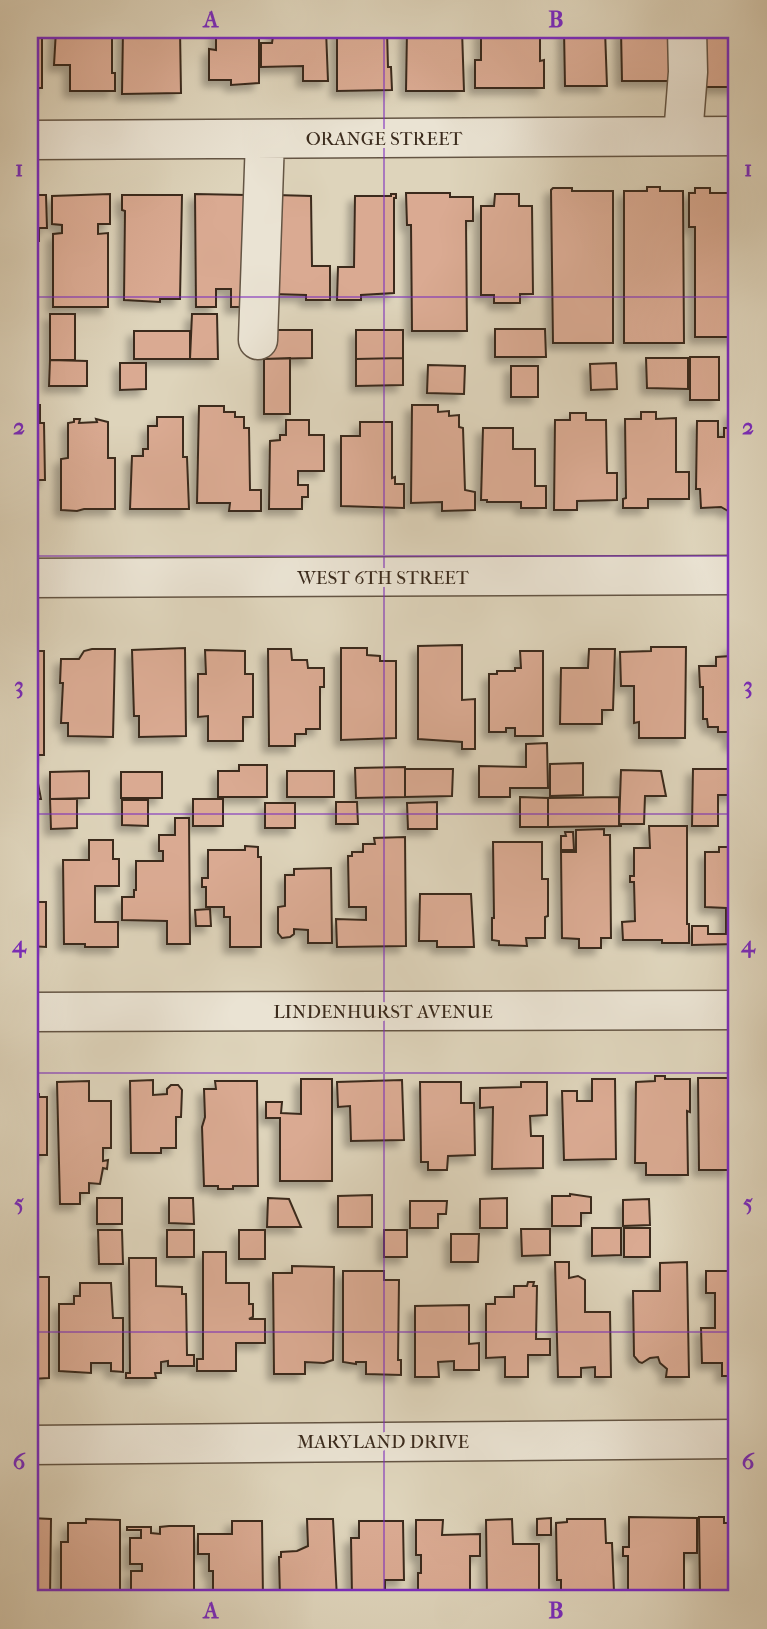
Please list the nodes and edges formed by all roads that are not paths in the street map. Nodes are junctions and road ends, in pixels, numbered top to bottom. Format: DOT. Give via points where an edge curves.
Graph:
graph roads {
  1 [pos="687,30"];
  2 [pos="683,136"];
  3 [pos="737,136"];
  4 [pos="265,139"];
  5 [pos="30,140"];
  6 [pos="258,340"];
  7 [pos="737,575"];
  8 [pos="30,578"];
  9 [pos="737,1010"];
  10 [pos="30,1012"];
  11 [pos="737,1439"];
  12 [pos="30,1445"];
  1 -- 2 [label="street"];
  2 -- 3 [label="street, ORANGE STREET"];
  2 -- 4 [label="street, ORANGE STREET"];
  4 -- 5 [label="street, ORANGE STREET"];
  4 -- 6 [label="street"];
  7 -- 8 [label="street, WEST 6TH STREET"];
  9 -- 10 [label="street, LINDENHURST AVENUE"];
  11 -- 12 [label="street, MARYLAND DRIVE"];
}
